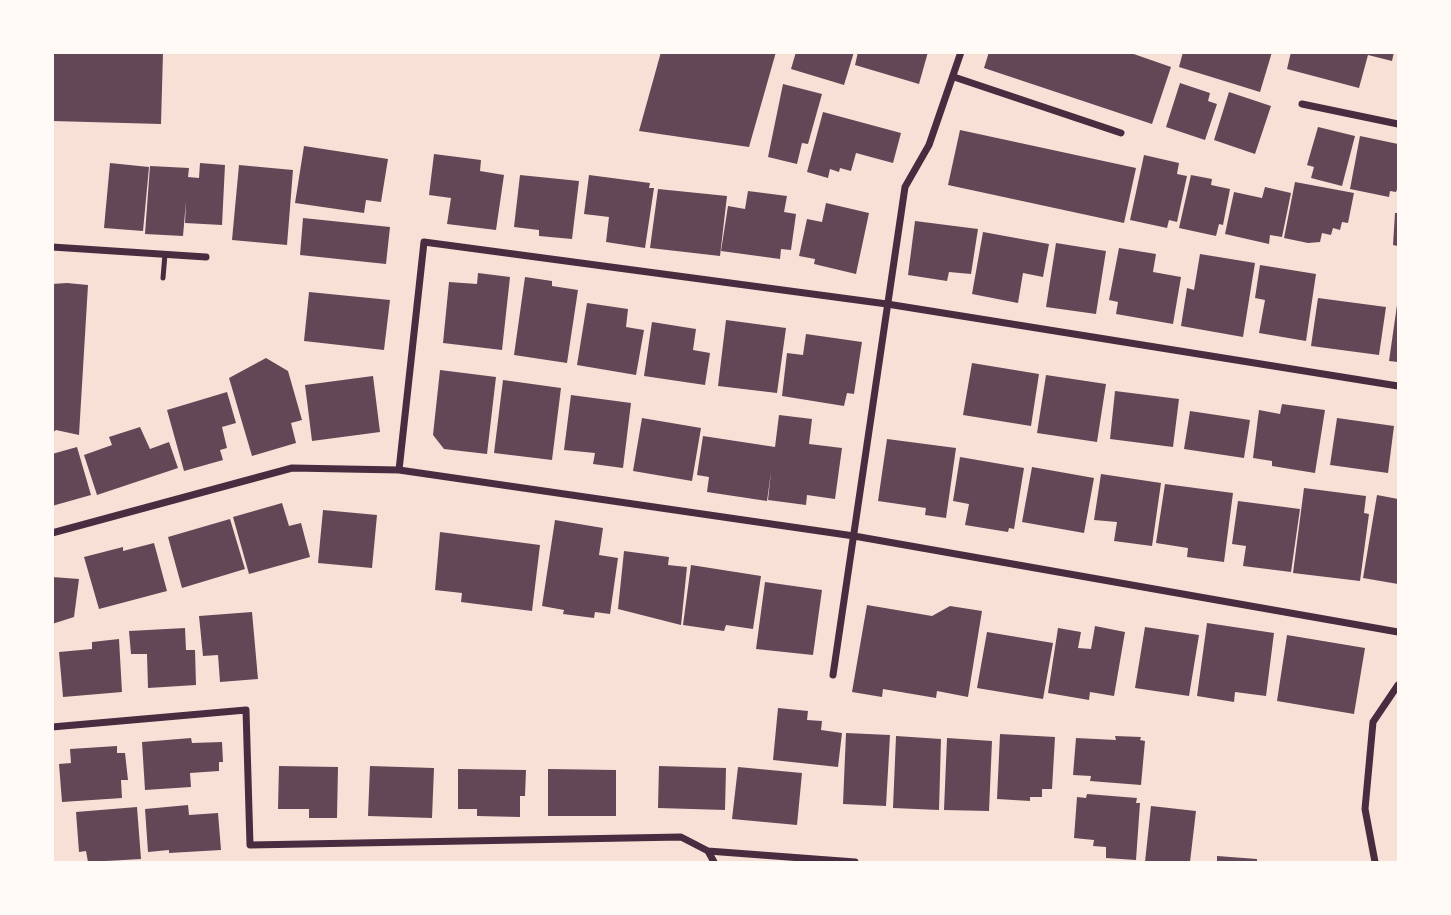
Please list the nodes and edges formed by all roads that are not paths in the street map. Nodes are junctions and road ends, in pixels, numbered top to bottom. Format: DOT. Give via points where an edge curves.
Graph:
graph roads {
  1 [pos="961,52"];
  2 [pos="954,77"];
  3 [pos="1302,104"];
  4 [pos="1398,124"];
  5 [pos="1121,133"];
  6 [pos="52,247"];
  7 [pos="165,254"];
  8 [pos="206,257"];
  9 [pos="163,278"];
  10 [pos="887,304"];
  11 [pos="1398,386"];
  12 [pos="399,470"];
  13 [pos="52,533"];
  14 [pos="854,536"];
  15 [pos="1398,632"];
  16 [pos="833,675"];
  17 [pos="1398,685"];
  18 [pos="52,727"];
  19 [pos="708,852"];
  20 [pos="714,863"];
  21 [pos="855,863"];
  22 [pos="1375,863"];
  1 -- 2 [label="street"];
  2 -- 5 [label="street"];
  2 -- 10 [label="street" via="929,145 905,187"];
  3 -- 4 [label="street"];
  6 -- 7 [label="street"];
  7 -- 8 [label="street"];
  7 -- 9 [label="lane"];
  10 -- 11 [label="street"];
  10 -- 12 [label="street" via="424,242"];
  10 -- 14 [label="street"];
  12 -- 13 [label="street" via="292,468"];
  12 -- 14 [label="street"];
  14 -- 15 [label="street"];
  14 -- 16 [label="street"];
  17 -- 22 [label="street" via="1373,722 1365,809"];
  18 -- 19 [label="street" via="246,710 250,845 681,837"];
  19 -- 20 [label="street"];
  19 -- 21 [label="street"];
}
